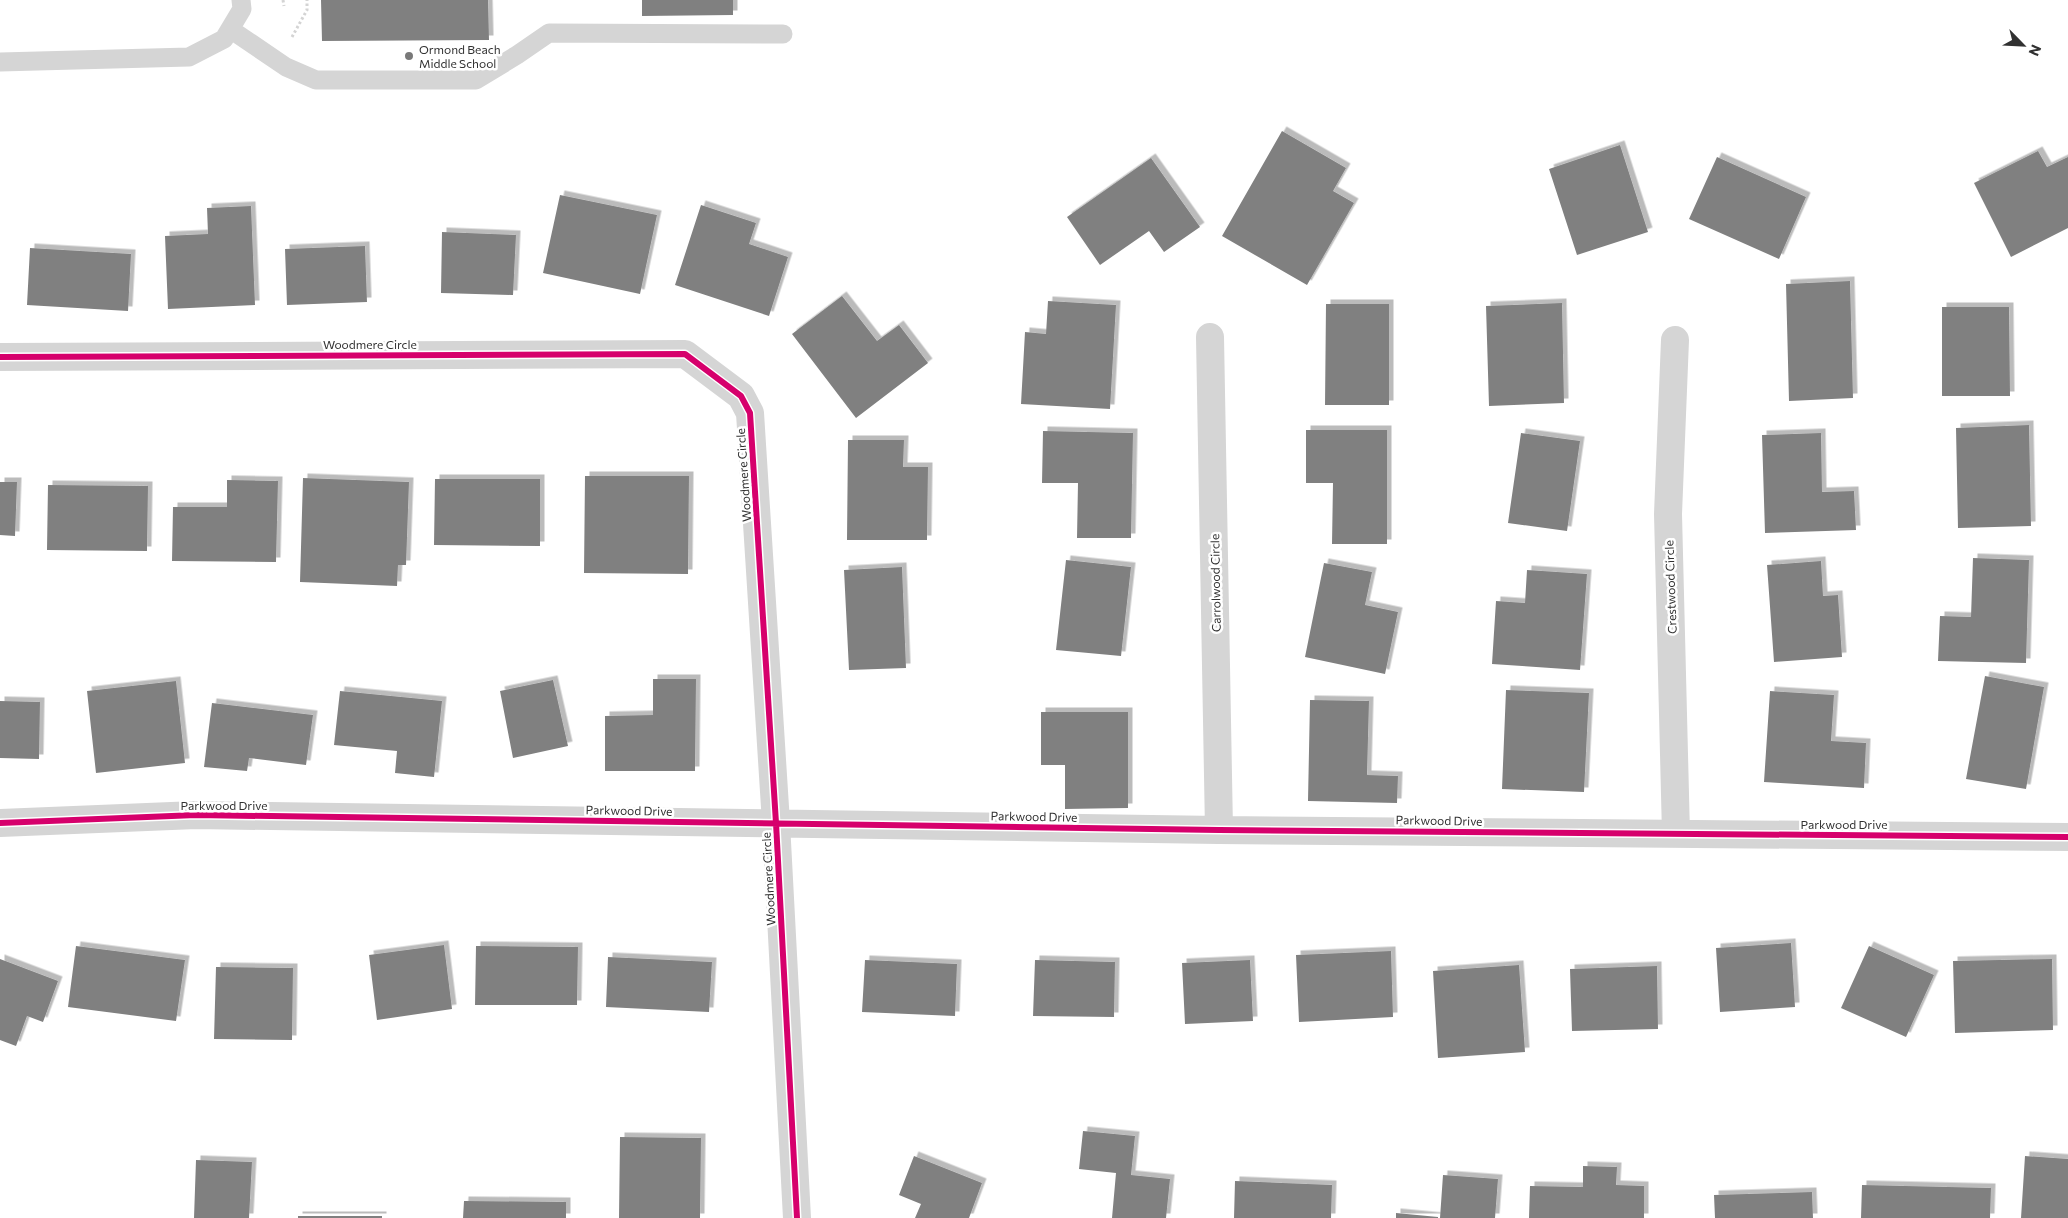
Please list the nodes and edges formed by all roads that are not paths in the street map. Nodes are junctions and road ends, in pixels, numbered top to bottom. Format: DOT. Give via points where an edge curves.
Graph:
graph roads {
  1 [pos="241,0"];
  2 [pos="230,29"];
  3 [pos="783,34"];
  4 [pos="0,62"];
  5 [pos="1210,337"];
  6 [pos="1675,340"];
  7 [pos="0,357"];
  8 [pos="0,823"];
  9 [pos="776,823"];
  10 [pos="1219,830"];
  11 [pos="1676,834"];
  12 [pos="2068,837"];
  13 [pos="797,1218"];
  1 -- 2 [label="lane" via="242,9"];
  2 -- 3 [label="lane" via="286,67 316,80 476,80 549,33"];
  2 -- 4 [label="lane" via="224,39 188,57"];
  5 -- 10 [label="street, Carrolwood Circle"];
  6 -- 11 [label="street, Crestwood Circle" via="1668,514"];
  7 -- 9 [label="street, Woodmere Circle" via="685,354 740,396 750,413"];
  8 -- 9 [label="street, Parkwood Drive" via="196,815"];
  9 -- 10 [label="street, Parkwood Drive"];
  9 -- 13 [label="street, Woodmere Circle"];
  10 -- 11 [label="street, Parkwood Drive"];
  11 -- 12 [label="street, Parkwood Drive"];
}
